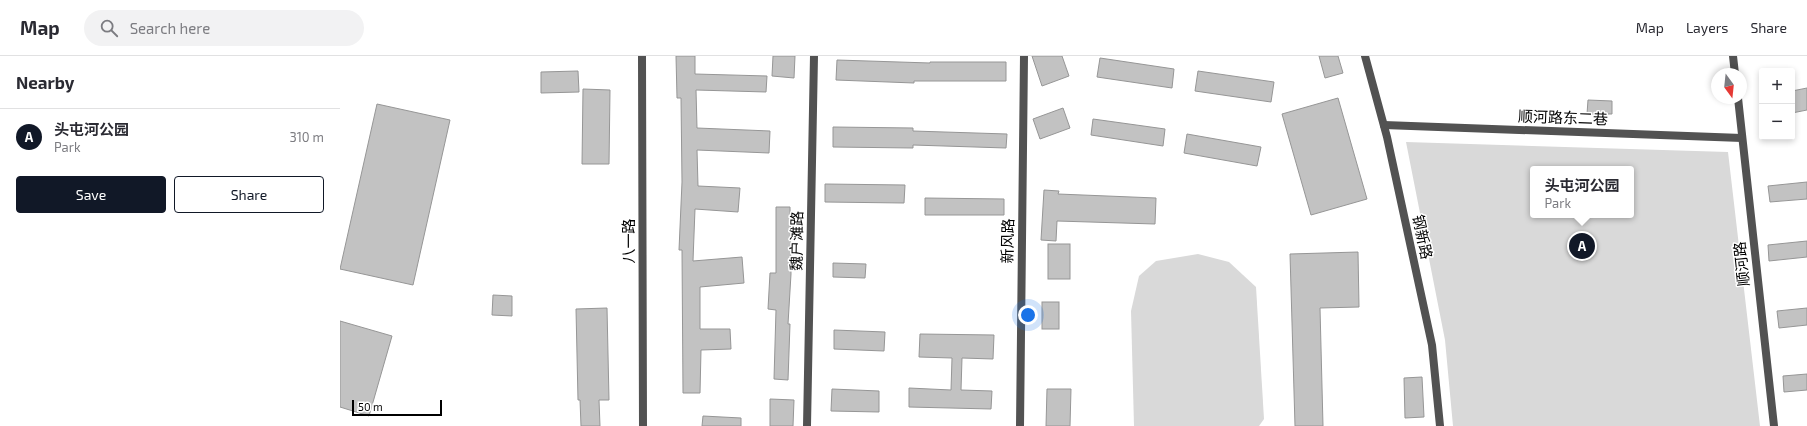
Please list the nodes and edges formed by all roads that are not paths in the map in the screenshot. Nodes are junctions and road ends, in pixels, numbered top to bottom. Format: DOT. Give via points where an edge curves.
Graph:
graph roads {
  1 [pos="642,56"];
  2 [pos="814,56"];
  3 [pos="1024,56"];
  4 [pos="1365,56"];
  5 [pos="1733,56"];
  6 [pos="1734,68"];
  7 [pos="1739,104"];
  8 [pos="1384,125"];
  9 [pos="1742,138"];
  10 [pos="643,426"];
  11 [pos="807,426"];
  12 [pos="1020,426"];
  13 [pos="1440,426"];
  14 [pos="1774,426"];
  1 -- 10 [label="street, 八一路"];
  2 -- 11 [label="street, 魏户滩路"];
  3 -- 12 [label="street, 新风路"];
  4 -- 8 [label="street, 钢新路"];
  5 -- 6 [label="street"];
  7 -- 9 [label="street, 顺河路"];
  8 -- 9 [label="street, 顺河路东二巷"];
  8 -- 13 [label="street, 钢新路" via="1432,345"];
  9 -- 14 [label="street, 顺河路"];
}
